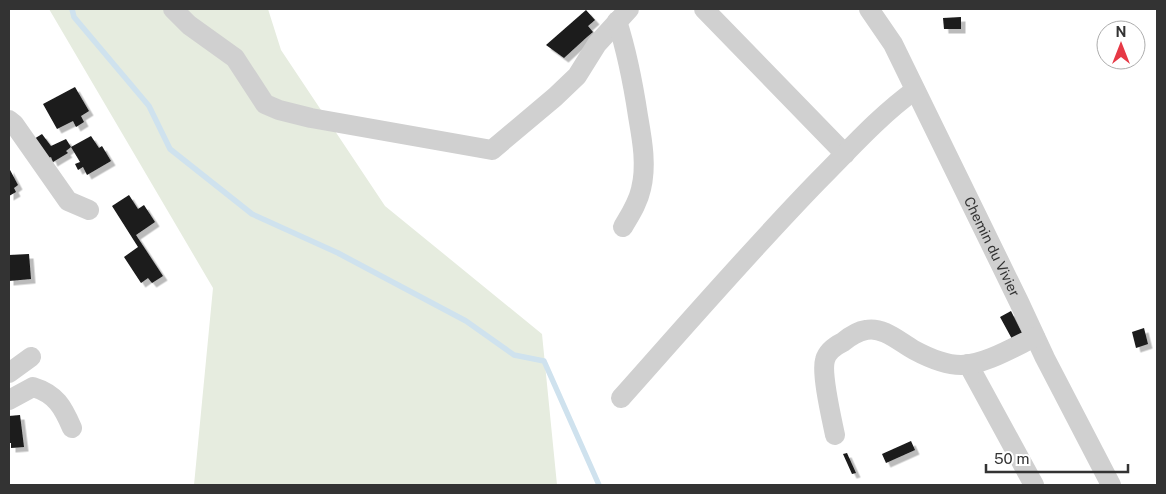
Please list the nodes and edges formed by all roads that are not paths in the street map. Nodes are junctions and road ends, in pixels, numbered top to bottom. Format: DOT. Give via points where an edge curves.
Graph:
graph roads {
  1 [pos="173,9"];
  2 [pos="704,9"];
  3 [pos="869,9"];
  4 [pos="623,15"];
  5 [pos="915,90"];
  6 [pos="9,120"];
  7 [pos="845,154"];
  8 [pos="89,210"];
  9 [pos="623,227"];
  10 [pos="1035,337"];
  11 [pos="31,357"];
  12 [pos="968,364"];
  13 [pos="9,373"];
  14 [pos="621,398"];
  15 [pos="9,400"];
  16 [pos="72,428"];
  17 [pos="835,436"];
  18 [pos="1034,485"];
  19 [pos="1111,485"];
  1 -- 4 [label="street" via="189,25 235,58 265,104 311,118 492,150 577,76 597,44"];
  2 -- 7 [label="street"];
  3 -- 5 [label="street, Chemin du Vivier" via="893,44"];
  4 -- 9 [label="street" via="644,169 636,203"];
  5 -- 7 [label="street"];
  5 -- 10 [label="street, Chemin du Vivier"];
  6 -- 8 [label="street" via="68,201"];
  7 -- 14 [label="street" via="774,227"];
  10 -- 12 [label="street" via="983,361"];
  10 -- 19 [label="street, Chemin du Vivier"];
  11 -- 13 [label="street"];
  12 -- 17 [label="street" via="948,363 875,330 866,330 844,340 830,351 824,361"];
  12 -- 18 [label="street"];
  15 -- 16 [label="street" via="33,388 48,392 65,412"];
}
